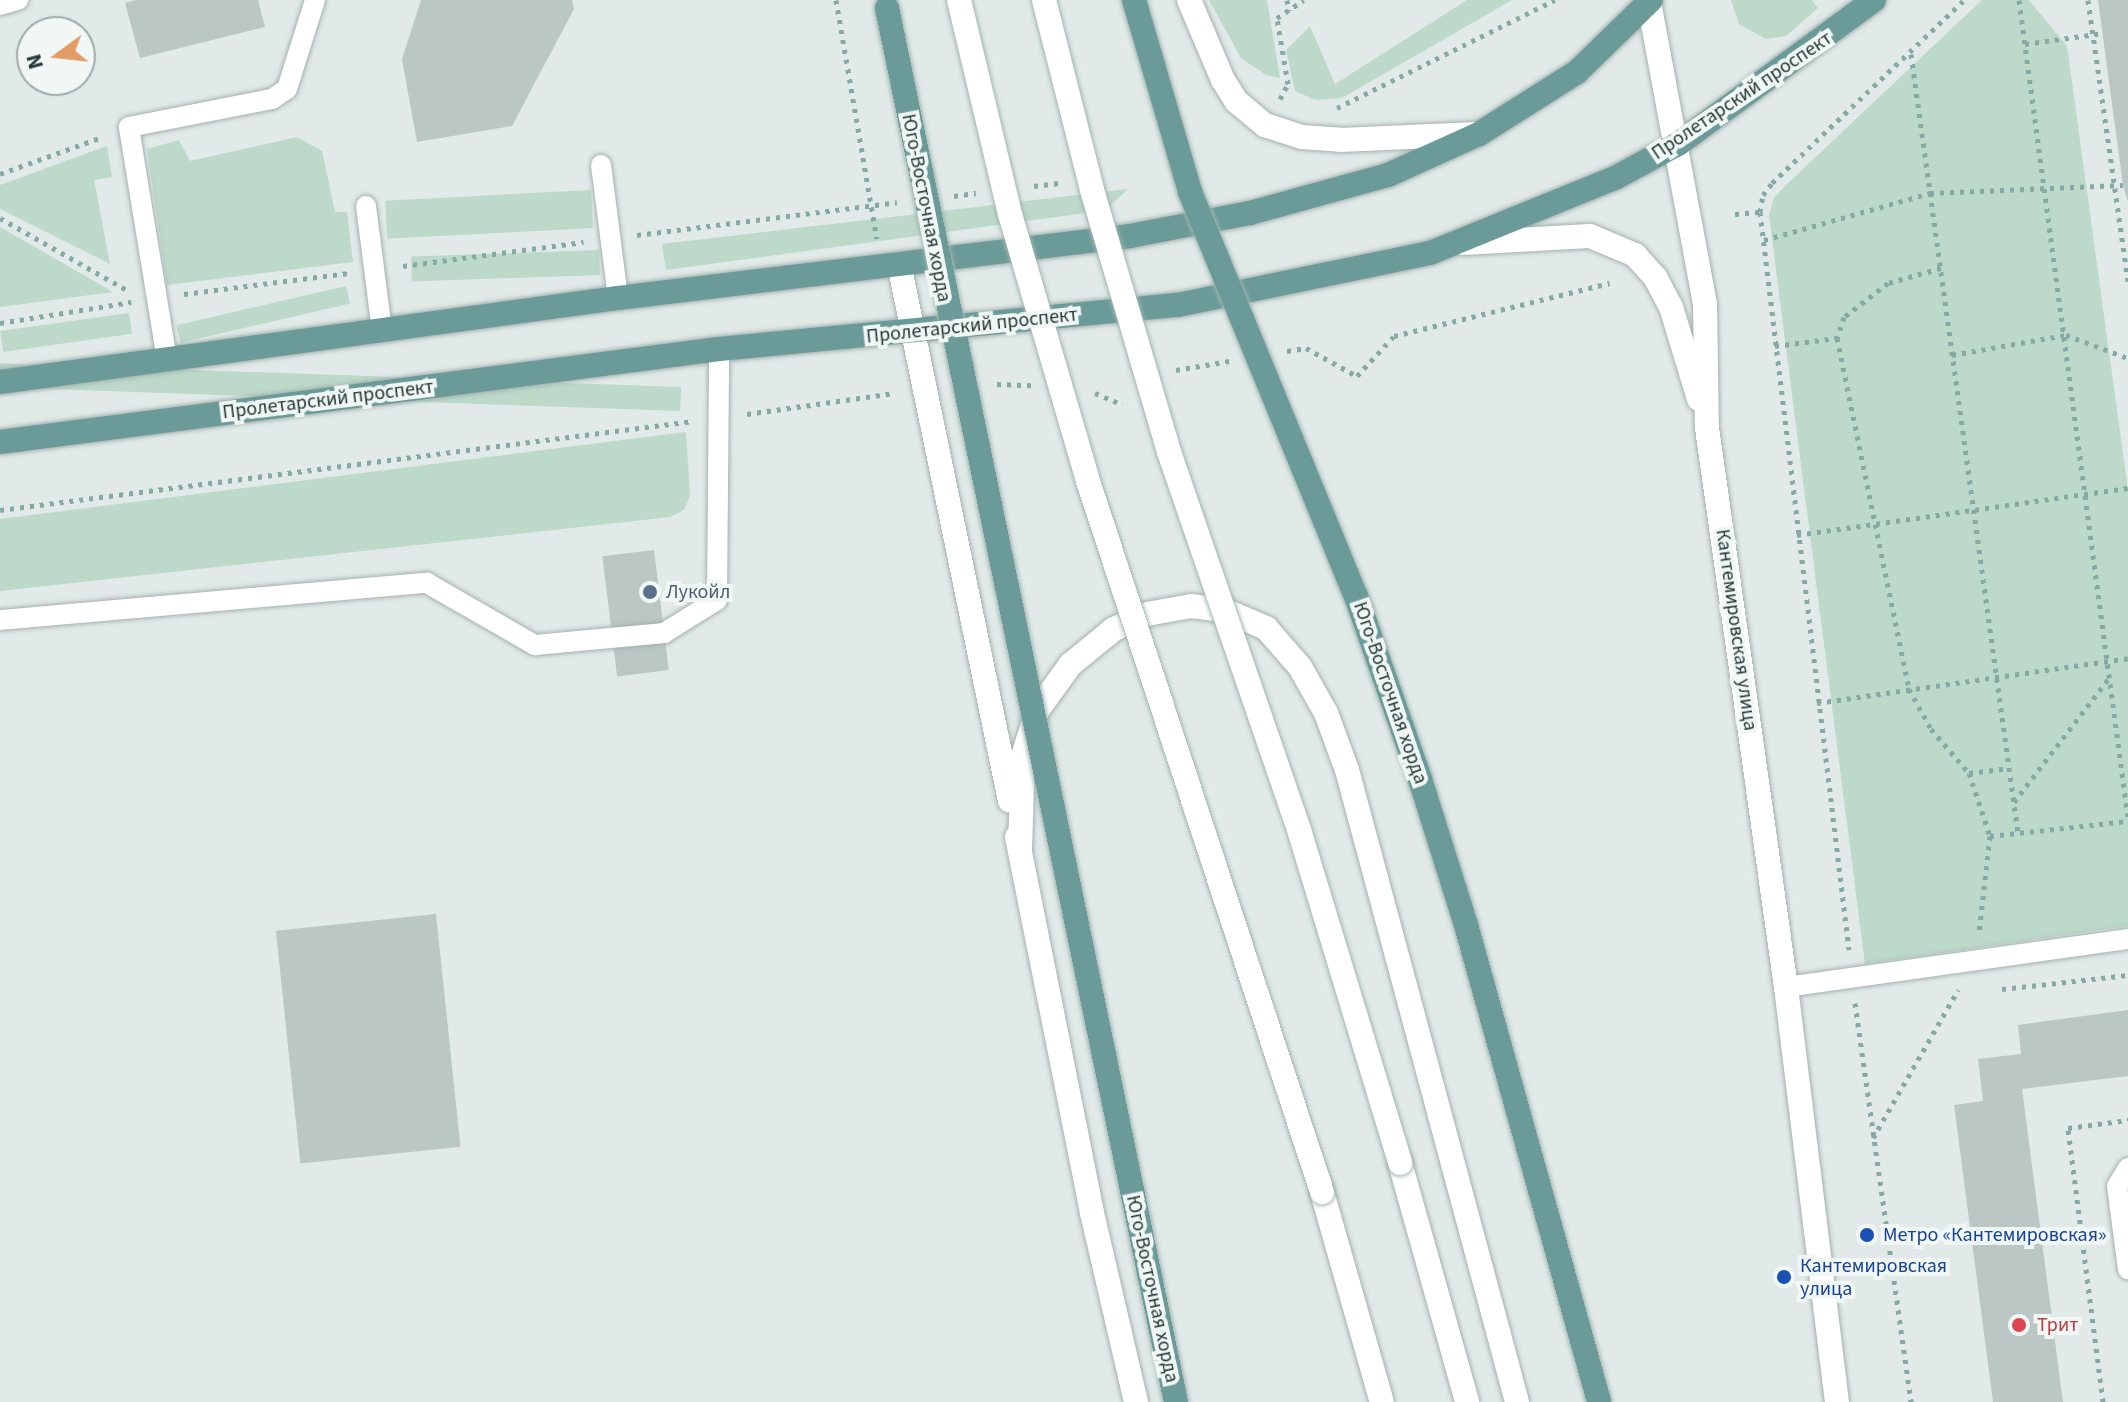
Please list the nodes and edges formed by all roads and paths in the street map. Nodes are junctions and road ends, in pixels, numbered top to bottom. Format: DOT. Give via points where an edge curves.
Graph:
graph roads {
  1 [pos="18,0"];
  2 [pos="315,0"];
  3 [pos="836,0"];
  4 [pos="959,0"];
  5 [pos="1044,0"];
  6 [pos="1134,0"];
  7 [pos="1189,0"];
  8 [pos="1287,0"];
  9 [pos="1304,0"];
  10 [pos="1555,0"];
  11 [pos="1874,0"];
  12 [pos="1964,0"];
  13 [pos="2019,0"];
  14 [pos="2088,0"];
  15 [pos="1650,1"];
  16 [pos="886,4"];
  17 [pos="0,5"];
  18 [pos="1289,12"];
  19 [pos="2103,33"];
  20 [pos="2093,35"];
  21 [pos="2025,44"];
  22 [pos="1911,54"];
  23 [pos="1290,108"];
  24 [pos="1323,114"];
  25 [pos="129,127"];
  26 [pos="1479,134"];
  27 [pos="1678,144"];
  28 [pos="601,165"];
  29 [pos="0,174"];
  30 [pos="1065,182"];
  31 [pos="2123,185"];
  32 [pos="2114,186"];
  33 [pos="1020,188"];
  34 [pos="2046,188"];
  35 [pos="990,191"];
  36 [pos="1930,193"];
  37 [pos="945,197"];
  38 [pos="900,202"];
  39 [pos="366,206"];
  40 [pos="871,206"];
  41 [pos="1760,212"];
  42 [pos="1735,214"];
  43 [pos="0,218"];
  44 [pos="612,238"];
  45 [pos="1764,240"];
  46 [pos="1463,243"];
  47 [pos="891,265"];
  48 [pos="1941,268"];
  49 [pos="375,269"];
  50 [pos="2128,282"];
  51 [pos="1610,283"];
  52 [pos="159,298"];
  53 [pos="618,298"];
  54 [pos="0,323"];
  55 [pos="382,331"];
  56 [pos="912,333"];
  57 [pos="2066,335"];
  58 [pos="1837,338"];
  59 [pos="1775,346"];
  60 [pos="719,349"];
  61 [pos="1952,355"];
  62 [pos="2128,358"];
  63 [pos="167,360"];
  64 [pos="1357,376"];
  65 [pos="0,382"];
  66 [pos="905,391"];
  67 [pos="718,418"];
  68 [pos="1707,428"];
  69 [pos="0,442"];
  70 [pos="2128,488"];
  71 [pos="2086,493"];
  72 [pos="0,510"];
  73 [pos="1973,510"];
  74 [pos="1875,524"];
  75 [pos="1797,535"];
  76 [pos="0,620"];
  77 [pos="2128,658"];
  78 [pos="2108,661"];
  79 [pos="2110,677"];
  80 [pos="1996,678"];
  81 [pos="1909,689"];
  82 [pos="1817,703"];
  83 [pos="2009,768"];
  84 [pos="1969,773"];
  85 [pos="2014,802"];
  86 [pos="2128,819"];
  87 [pos="2018,833"];
  88 [pos="1020,849"];
  89 [pos="2128,939"];
  90 [pos="1852,976"];
  91 [pos="1786,987"];
  92 [pos="2128,1120"];
  93 [pos="2128,1168"];
  94 [pos="2128,1269"];
  95 [pos="1136,1402"];
  96 [pos="1176,1402"];
  97 [pos="1382,1402"];
  98 [pos="1467,1402"];
  99 [pos="1517,1402"];
  100 [pos="1599,1402"];
  101 [pos="1837,1402"];
  102 [pos="1911,1402"];
  103 [pos="2103,1402"];
  1 -- 17 [label="lane"];
  2 -- 25 [label="lane" via="287,89 272,99"];
  3 -- 40 [label="path"];
  4 -- 97 [label="main road, bridge" via="1010,214 1087,478 1322,1192"];
  5 -- 98 [label="main road, bridge" via="1092,190 1169,452 1300,833"];
  6 -- 100 [label="main road, Юго-Восточная хорда, bridge" via="1190,192 1356,596 1420,779"];
  7 -- 26 [label="main road" via="1223,80 1236,101 1265,125 1302,137 1341,140"];
  8 -- 18 [label="path"];
  9 -- 18 [label="path"];
  10 -- 24 [label="path"];
  11 -- 27 [label="main road, Пролетарский проспект"];
  12 -- 22 [label="path"];
  13 -- 21 [label="path"];
  14 -- 20 [label="path"];
  15 -- 26 [label="main road" via="1577,72"];
  15 -- 27 [label="main road, Кантемировская улица"];
  16 -- 96 [label="main road, Юго-Восточная хорда, bridge"];
  18 -- 23 [label="path" via="1277,18 1288,84 1278,102"];
  19 -- 20 [label="path"];
  20 -- 21 [label="path"];
  20 -- 32 [label="path"];
  21 -- 34 [label="path"];
  22 -- 36 [label="path"];
  22 -- 41 [label="path" via="1772,183"];
  25 -- 29 [label="path"];
  25 -- 52 [label="lane"];
  26 -- 47 [label="main road" via="1388,175 1250,213 1130,236"];
  27 -- 46 [label="main road, Пролетарский проспект" via="1615,178"];
  27 -- 68 [label="main road, Кантемировская улица" via="1705,304"];
  28 -- 44 [label="lane"];
  30 -- 33 [label="path"];
  31 -- 32 [label="path"];
  32 -- 34 [label="path"];
  32 -- 50 [label="path"];
  34 -- 36 [label="path"];
  34 -- 57 [label="path"];
  35 -- 37 [label="path"];
  36 -- 45 [label="path"];
  36 -- 48 [label="path"];
  38 -- 40 [label="path"];
  39 -- 49 [label="lane"];
  40 -- 44 [label="path"];
  40 -- 47 [label="path"];
  41 -- 42 [label="path"];
  41 -- 45 [label="path"];
  43 -- 54 [label="path" via="145,300"];
  44 -- 49 [label="path"];
  44 -- 53 [label="lane"];
  45 -- 59 [label="path"];
  46 -- 56 [label="main road, Пролетарский проспект" via="1293,285 1178,305"];
  46 -- 68 [label="main road, Кантемировская улица" via="1590,236 1635,255 1671,307"];
  47 -- 53 [label="main road"];
  47 -- 56 [label="main road"];
  48 -- 58 [label="path" via="1888,283 1844,317"];
  48 -- 61 [label="path"];
  49 -- 52 [label="path"];
  49 -- 55 [label="lane"];
  51 -- 64 [label="path" via="1394,336"];
  52 -- 63 [label="lane"];
  53 -- 55 [label="main road"];
  55 -- 63 [label="main road"];
  56 -- 60 [label="main road, Пролетарский проспект"];
  56 -- 88 [label="main road"];
  57 -- 61 [label="path"];
  57 -- 62 [label="path"];
  57 -- 71 [label="path"];
  58 -- 59 [label="path"];
  58 -- 74 [label="path"];
  59 -- 75 [label="path"];
  60 -- 67 [label="lane"];
  60 -- 69 [label="main road, Пролетарский проспект"];
  61 -- 73 [label="path"];
  63 -- 65 [label="main road"];
  66 -- 67 [label="path"];
  67 -- 72 [label="path"];
  67 -- 76 [label="lane" via="717,600 664,633 535,645 427,583"];
  68 -- 91 [label="main road, Кантемировская улица"];
  70 -- 71 [label="path"];
  71 -- 73 [label="path"];
  71 -- 78 [label="path"];
  73 -- 74 [label="path"];
  73 -- 80 [label="path"];
  74 -- 75 [label="path"];
  74 -- 81 [label="path"];
  75 -- 82 [label="path"];
  77 -- 78 [label="path"];
  78 -- 79 [label="path"];
  78 -- 80 [label="path"];
  79 -- 85 [label="path"];
  79 -- 86 [label="path"];
  80 -- 81 [label="path"];
  80 -- 83 [label="path"];
  81 -- 82 [label="path"];
  81 -- 84 [label="path" via="1931,729"];
  82 -- 90 [label="path"];
  83 -- 84 [label="path"];
  83 -- 85 [label="path"];
  84 -- 87 [label="path" via="1990,836"];
  85 -- 87 [label="path"];
  86 -- 87 [label="path"];
  88 -- 95 [label="main road" via="1092,1213"];
  88 -- 99 [label="main road" via="1023,756 1037,711 1070,665 1114,629 1147,614 1191,606 1224,610 1266,628 1300,667 1320,701 1347,770"];
  89 -- 90 [label="lane"];
  90 -- 91 [label="lane"];
  90 -- 102 [label="path"];
  91 -- 101 [label="main road, Кантемировская улица"];
  92 -- 103 [label="path" via="2068,1128"];
  93 -- 94 [label="lane" via="2117,1186"];
}
